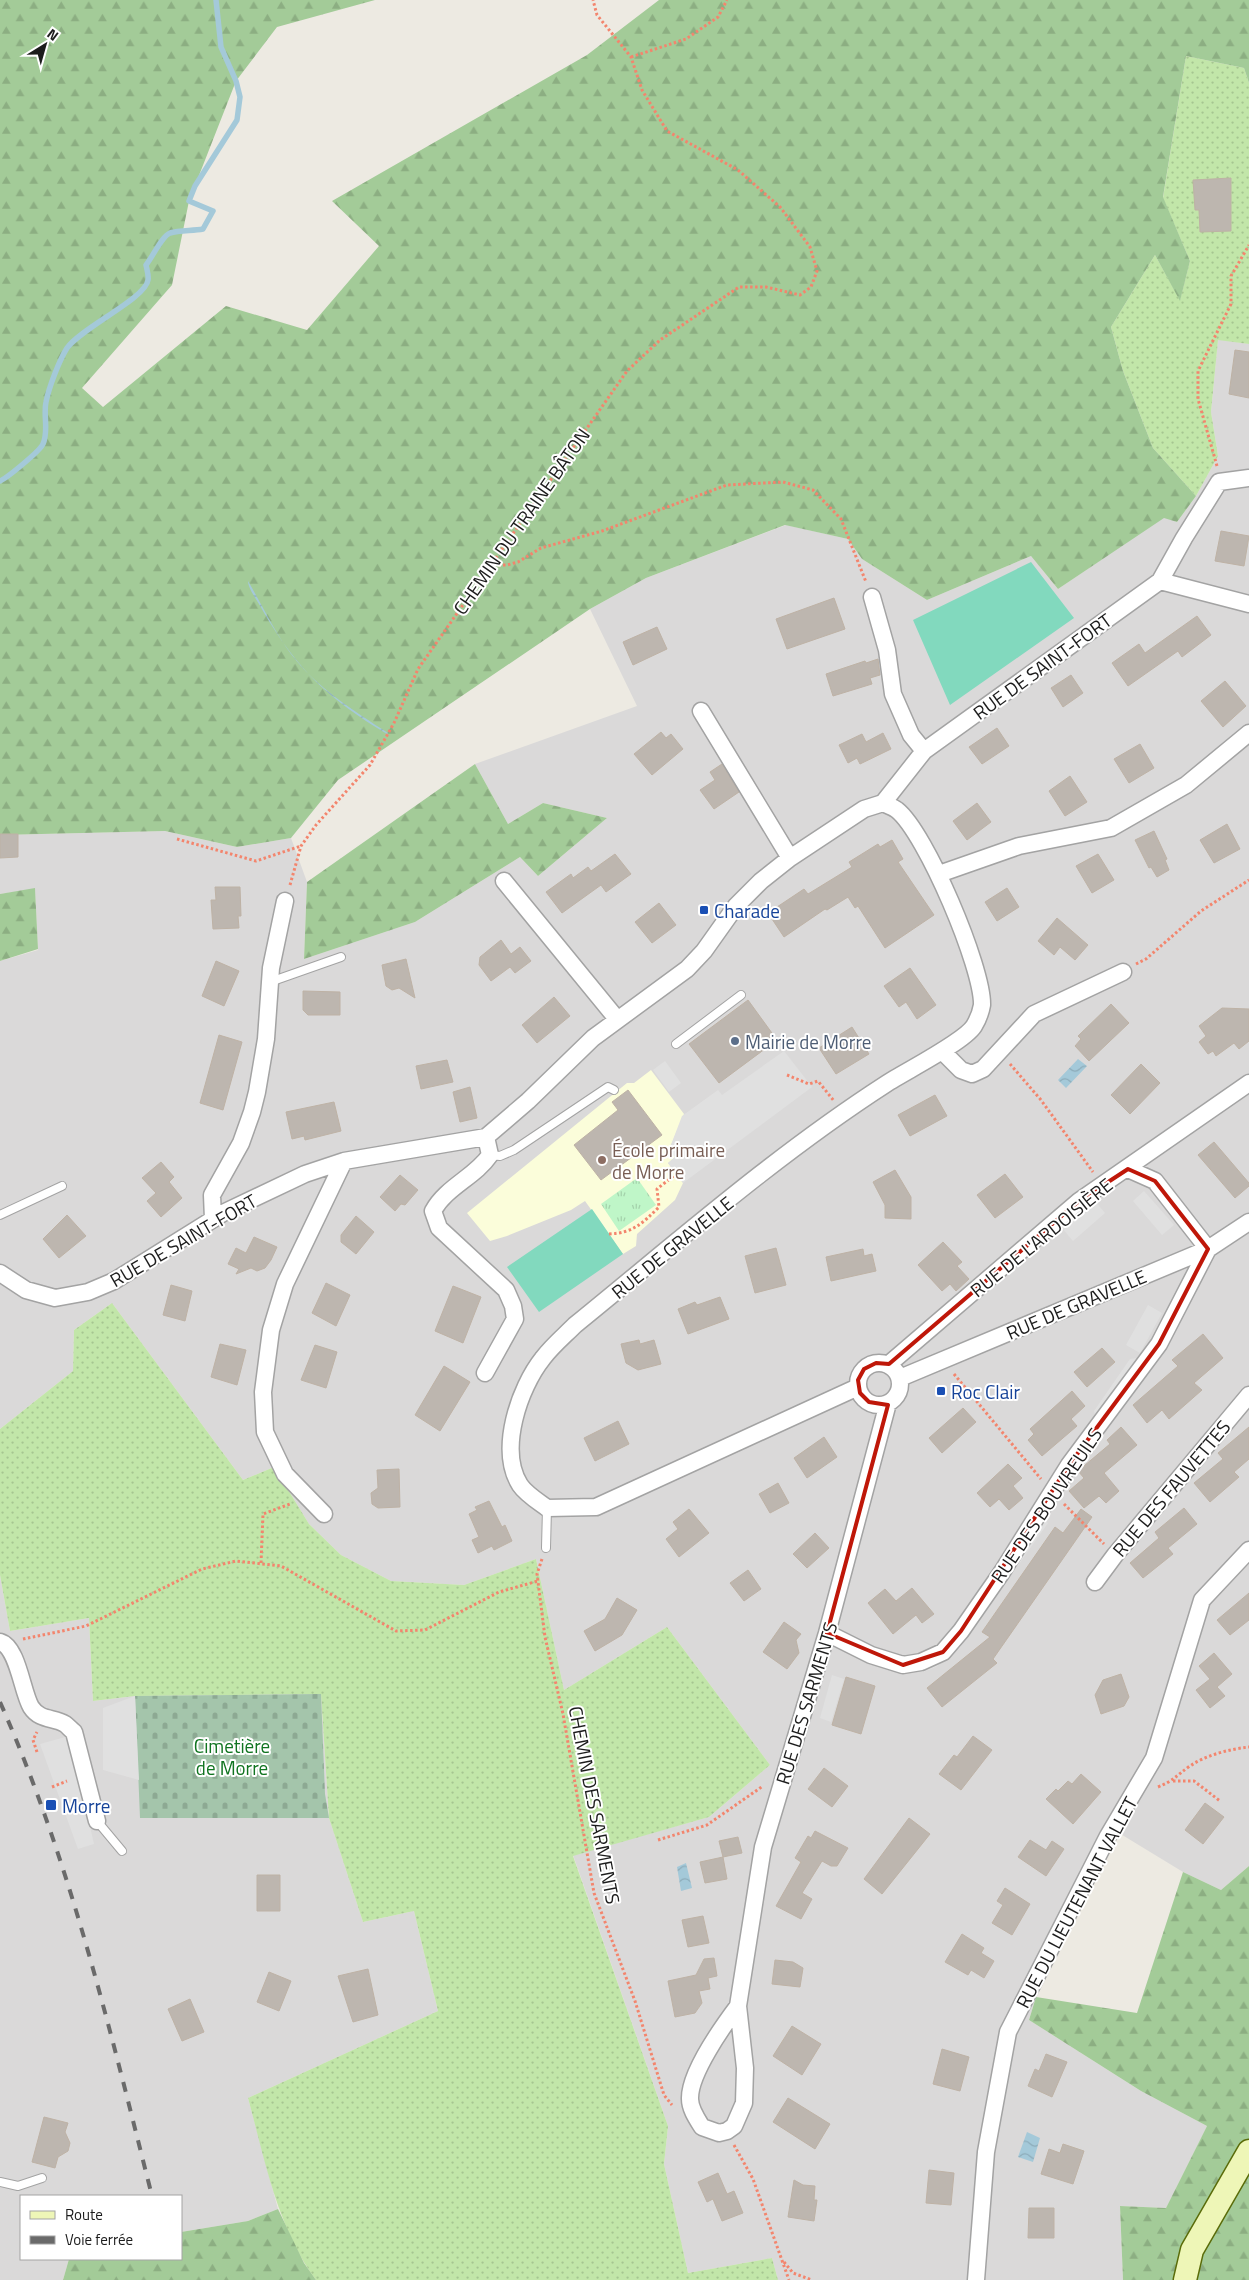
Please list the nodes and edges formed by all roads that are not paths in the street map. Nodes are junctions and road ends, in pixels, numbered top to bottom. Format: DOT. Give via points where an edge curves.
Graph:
graph roads {
  1 [pos="1249,478"];
  2 [pos="1160,581"];
  3 [pos="872,597"];
  4 [pos="1249,604"];
  5 [pos="701,710"];
  6 [pos="1249,733"];
  7 [pos="924,751"];
  8 [pos="883,803"];
  9 [pos="790,858"];
  10 [pos="939,874"];
  11 [pos="504,881"];
  12 [pos="285,901"];
  13 [pos="341,957"];
  14 [pos="1123,972"];
  15 [pos="270,982"];
  16 [pos="741,995"];
  17 [pos="617,1019"];
  18 [pos="676,1044"];
  19 [pos="942,1050"];
  20 [pos="1249,1083"];
  21 [pos="614,1090"];
  22 [pos="486,1137"];
  23 [pos="490,1155"];
  24 [pos="344,1161"];
  25 [pos="1128,1169"];
  26 [pos="62,1186"];
  27 [pos="0,1215"];
  28 [pos="213,1219"];
  29 [pos="1249,1222"];
  30 [pos="1208,1249"];
  31 [pos="0,1273"];
  32 [pos="889,1364"];
  33 [pos="486,1373"];
  34 [pos="900,1378"];
  35 [pos="861,1393"];
  36 [pos="1249,1394"];
  37 [pos="888,1403"];
  38 [pos="547,1508"];
  39 [pos="324,1514"];
  40 [pos="546,1548"];
  41 [pos="1249,1550"];
  42 [pos="1095,1582"];
  43 [pos="828,1633"];
  44 [pos="2,1643"];
  45 [pos="97,1821"];
  46 [pos="122,1851"];
  47 [pos="738,2006"];
  48 [pos="1249,2151"];
  49 [pos="42,2178"];
  50 [pos="0,2182"];
  51 [pos="976,2280"];
  52 [pos="1185,2280"];
  1 -- 2 [label="street" via="1219,482"];
  2 -- 4 [label="street"];
  2 -- 7 [label="street, RUE DE SAINT-FORT"];
  3 -- 7 [label="street" via="887,650 893,694 911,735"];
  5 -- 9 [label="street"];
  6 -- 10 [label="street" via="1186,786 1111,828 1019,846"];
  7 -- 8 [label="street, RUE DE SAINT-FORT"];
  8 -- 9 [label="street" via="864,809"];
  8 -- 10 [label="street, RUE DE GRAVELLE" via="908,822"];
  9 -- 17 [label="street" via="736,906 704,951 687,968"];
  10 -- 19 [label="street, RUE DE GRAVELLE" via="978,974 982,1006 973,1027"];
  11 -- 17 [label="street"];
  12 -- 15 [label="street"];
  13 -- 15 [label="lane"];
  14 -- 19 [label="street" via="1034,1014 983,1069 972,1074 961,1070"];
  15 -- 28 [label="street" via="266,1039 252,1112 240,1143 212,1195"];
  16 -- 18 [label="lane"];
  17 -- 22 [label="street"];
  19 -- 38 [label="street, RUE DE GRAVELLE" via="850,1107 811,1136 575,1325 543,1358 524,1386 512,1434 511,1461 521,1486"];
  20 -- 25 [label="street, RUE DE L'ARDOISIÈRE"];
  21 -- 23 [label="lane" via="608,1087 514,1150 500,1156"];
  22 -- 23 [label="street"];
  22 -- 24 [label="street, RUE DE SAINT-FORT"];
  23 -- 33 [label="street" via="439,1200 433,1211 439,1228 506,1290 513,1306 515,1319"];
  24 -- 28 [label="street, RUE DE SAINT-FORT" via="305,1174"];
  24 -- 39 [label="street" via="286,1284 271,1330 263,1392 265,1432 285,1474"];
  25 -- 30 [label="street" via="1155,1181"];
  25 -- 32 [label="street, RUE DE L'ARDOISIÈRE" via="1079,1201"];
  26 -- 27 [label="lane"];
  28 -- 31 [label="street, RUE DE SAINT-FORT" via="114,1282 88,1292 55,1298 26,1290"];
  29 -- 30 [label="street, RUE DE GRAVELLE"];
  30 -- 34 [label="street, RUE DE GRAVELLE"];
  30 -- 43 [label="street, RUE DES BOUVREUILS" via="1159,1344 1069,1465 1002,1572 943,1652 921,1662 903,1665 871,1655"];
  32 -- 34 [label="street"];
  32 -- 35 [label="street" via="876,1363 864,1368 858,1380"];
  34 -- 37 [label="street" via="900,1390"];
  35 -- 37 [label="street" via="875,1404"];
  35 -- 38 [label="street" via="811,1410 596,1507"];
  36 -- 42 [label="street, RUE DES FAUVETTES"];
  37 -- 43 [label="street, RUE DES SARMENTS"];
  38 -- 40 [label="lane"];
  41 -- 51 [label="street, RUE DU LIEUTENANT VALLET" via="1202,1600 1154,1758 1108,1836 1008,2032 986,2152"];
  43 -- 47 [label="street, RUE DES SARMENTS" via="763,1847"];
  44 -- 45 [label="street" via="11,1652 32,1708 43,1718 65,1724 74,1732"];
  45 -- 46 [label="lane"];
  47 -- 47 [label="street, RUE DES SARMENTS" via="745,2068 744,2103 734,2126 719,2133 702,2127 690,2098 698,2072 717,2033"];
  48 -- 52 [label="street" via="1192,2250"];
  49 -- 50 [label="lane" via="18,2186"];
}
